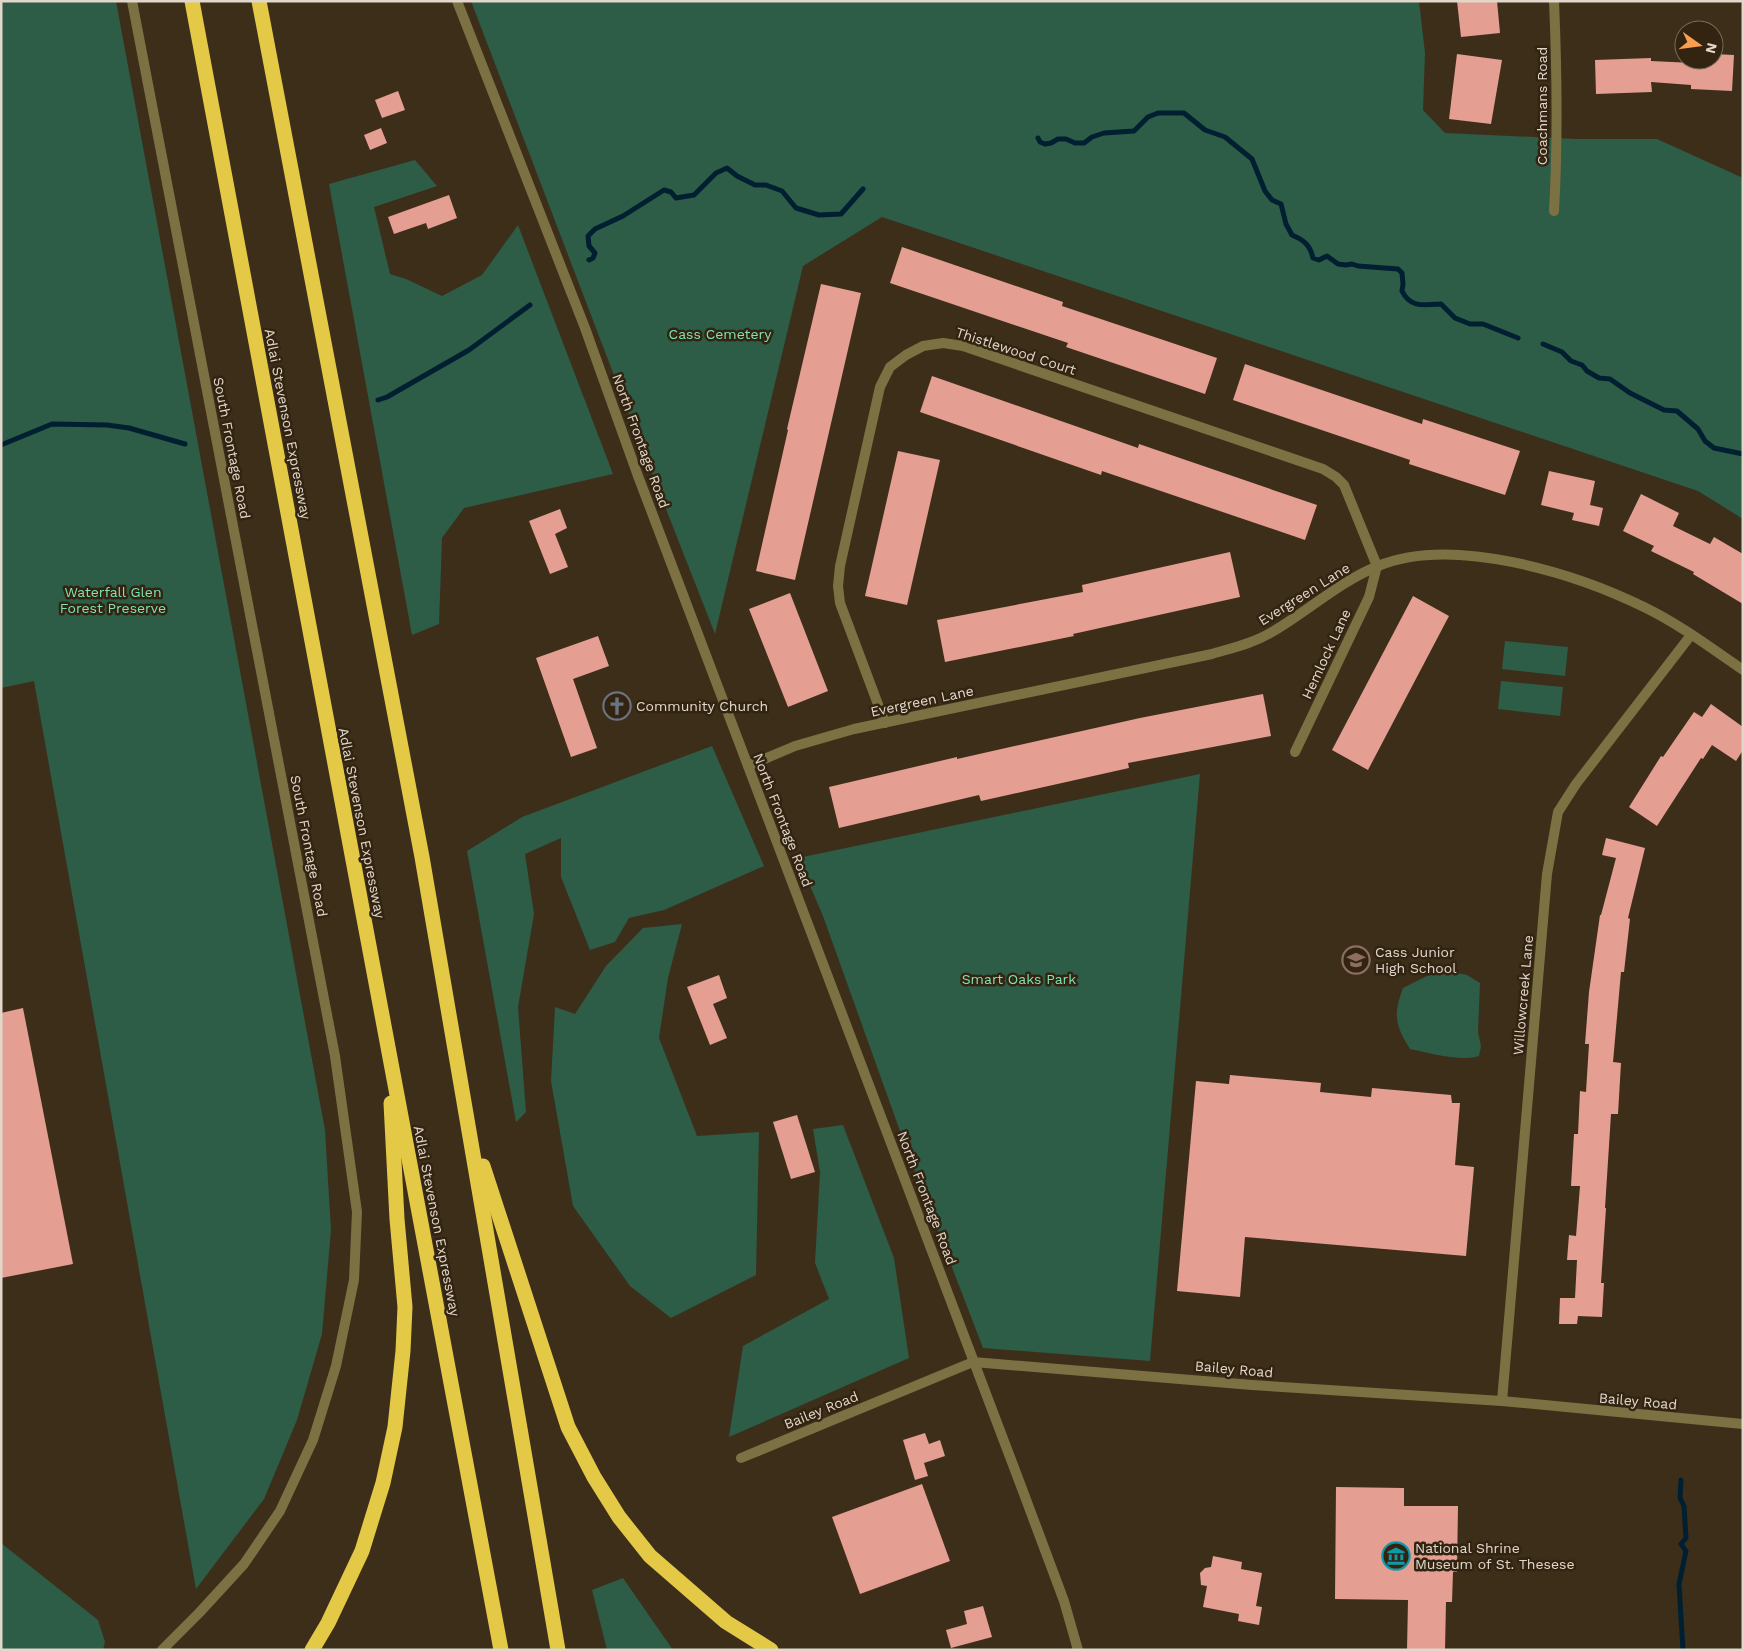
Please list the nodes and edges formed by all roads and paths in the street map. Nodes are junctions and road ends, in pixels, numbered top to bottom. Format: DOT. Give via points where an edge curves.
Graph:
graph roads {
  1 [pos="132,1"];
  2 [pos="192,1"];
  3 [pos="259,1"];
  4 [pos="457,1"];
  5 [pos="1554,1"];
  6 [pos="1554,210"];
  7 [pos="1377,566"];
  8 [pos="1691,635"];
  9 [pos="1743,670"];
  10 [pos="885,723"];
  11 [pos="1295,752"];
  12 [pos="748,766"];
  13 [pos="388,1044"];
  14 [pos="468,1120"];
  15 [pos="973,1362"];
  16 [pos="1502,1402"];
  17 [pos="1743,1424"];
  18 [pos="741,1458"];
  19 [pos="162,1650"];
  20 [pos="312,1650"];
  21 [pos="501,1650"];
  22 [pos="558,1650"];
  23 [pos="771,1650"];
  24 [pos="1078,1650"];
  1 -- 19 [label="street, South Frontage Road" via="335,1056 357,1212 354,1280 336,1366 313,1440 280,1511 244,1564"];
  2 -- 13 [label="highway, Adlai Stevenson Expressway"];
  3 -- 14 [label="highway" via="422,857"];
  4 -- 12 [label="street, North Frontage Road" via="585,328"];
  5 -- 6 [label="street, Coachmans Road" via="1557,158"];
  7 -- 8 [label="street, Evergreen Lane" via="1418,556 1445,554 1494,558 1541,569 1623,598"];
  7 -- 10 [label="street, Evergreen Lane" via="1340,585 1272,633 1237,647"];
  7 -- 10 [label="street, Thistlewood Court" via="1344,485 1323,469 963,346 943,343 923,346 890,368 880,387 840,566 840,603"];
  7 -- 11 [label="street, Hemlock Lane" via="1369,597"];
  8 -- 9 [label="street, Evergreen Lane"];
  8 -- 16 [label="street, Willowcreek Lane" via="1558,812 1547,874"];
  10 -- 12 [label="street, Evergreen Lane" via="795,746"];
  12 -- 15 [label="street, North Frontage Road"];
  13 -- 20 [label="highway" via="405,1307 395,1427 383,1483 362,1551"];
  13 -- 21 [label="highway, Adlai Stevenson Expressway"];
  14 -- 22 [label="highway"];
  14 -- 23 [label="highway" via="568,1427 594,1477 619,1517 650,1556 726,1622"];
  15 -- 16 [label="street, Bailey Road"];
  15 -- 18 [label="street, Bailey Road"];
  15 -- 24 [label="street, North Frontage Road" via="1064,1601"];
  16 -- 17 [label="street, Bailey Road"];
}
